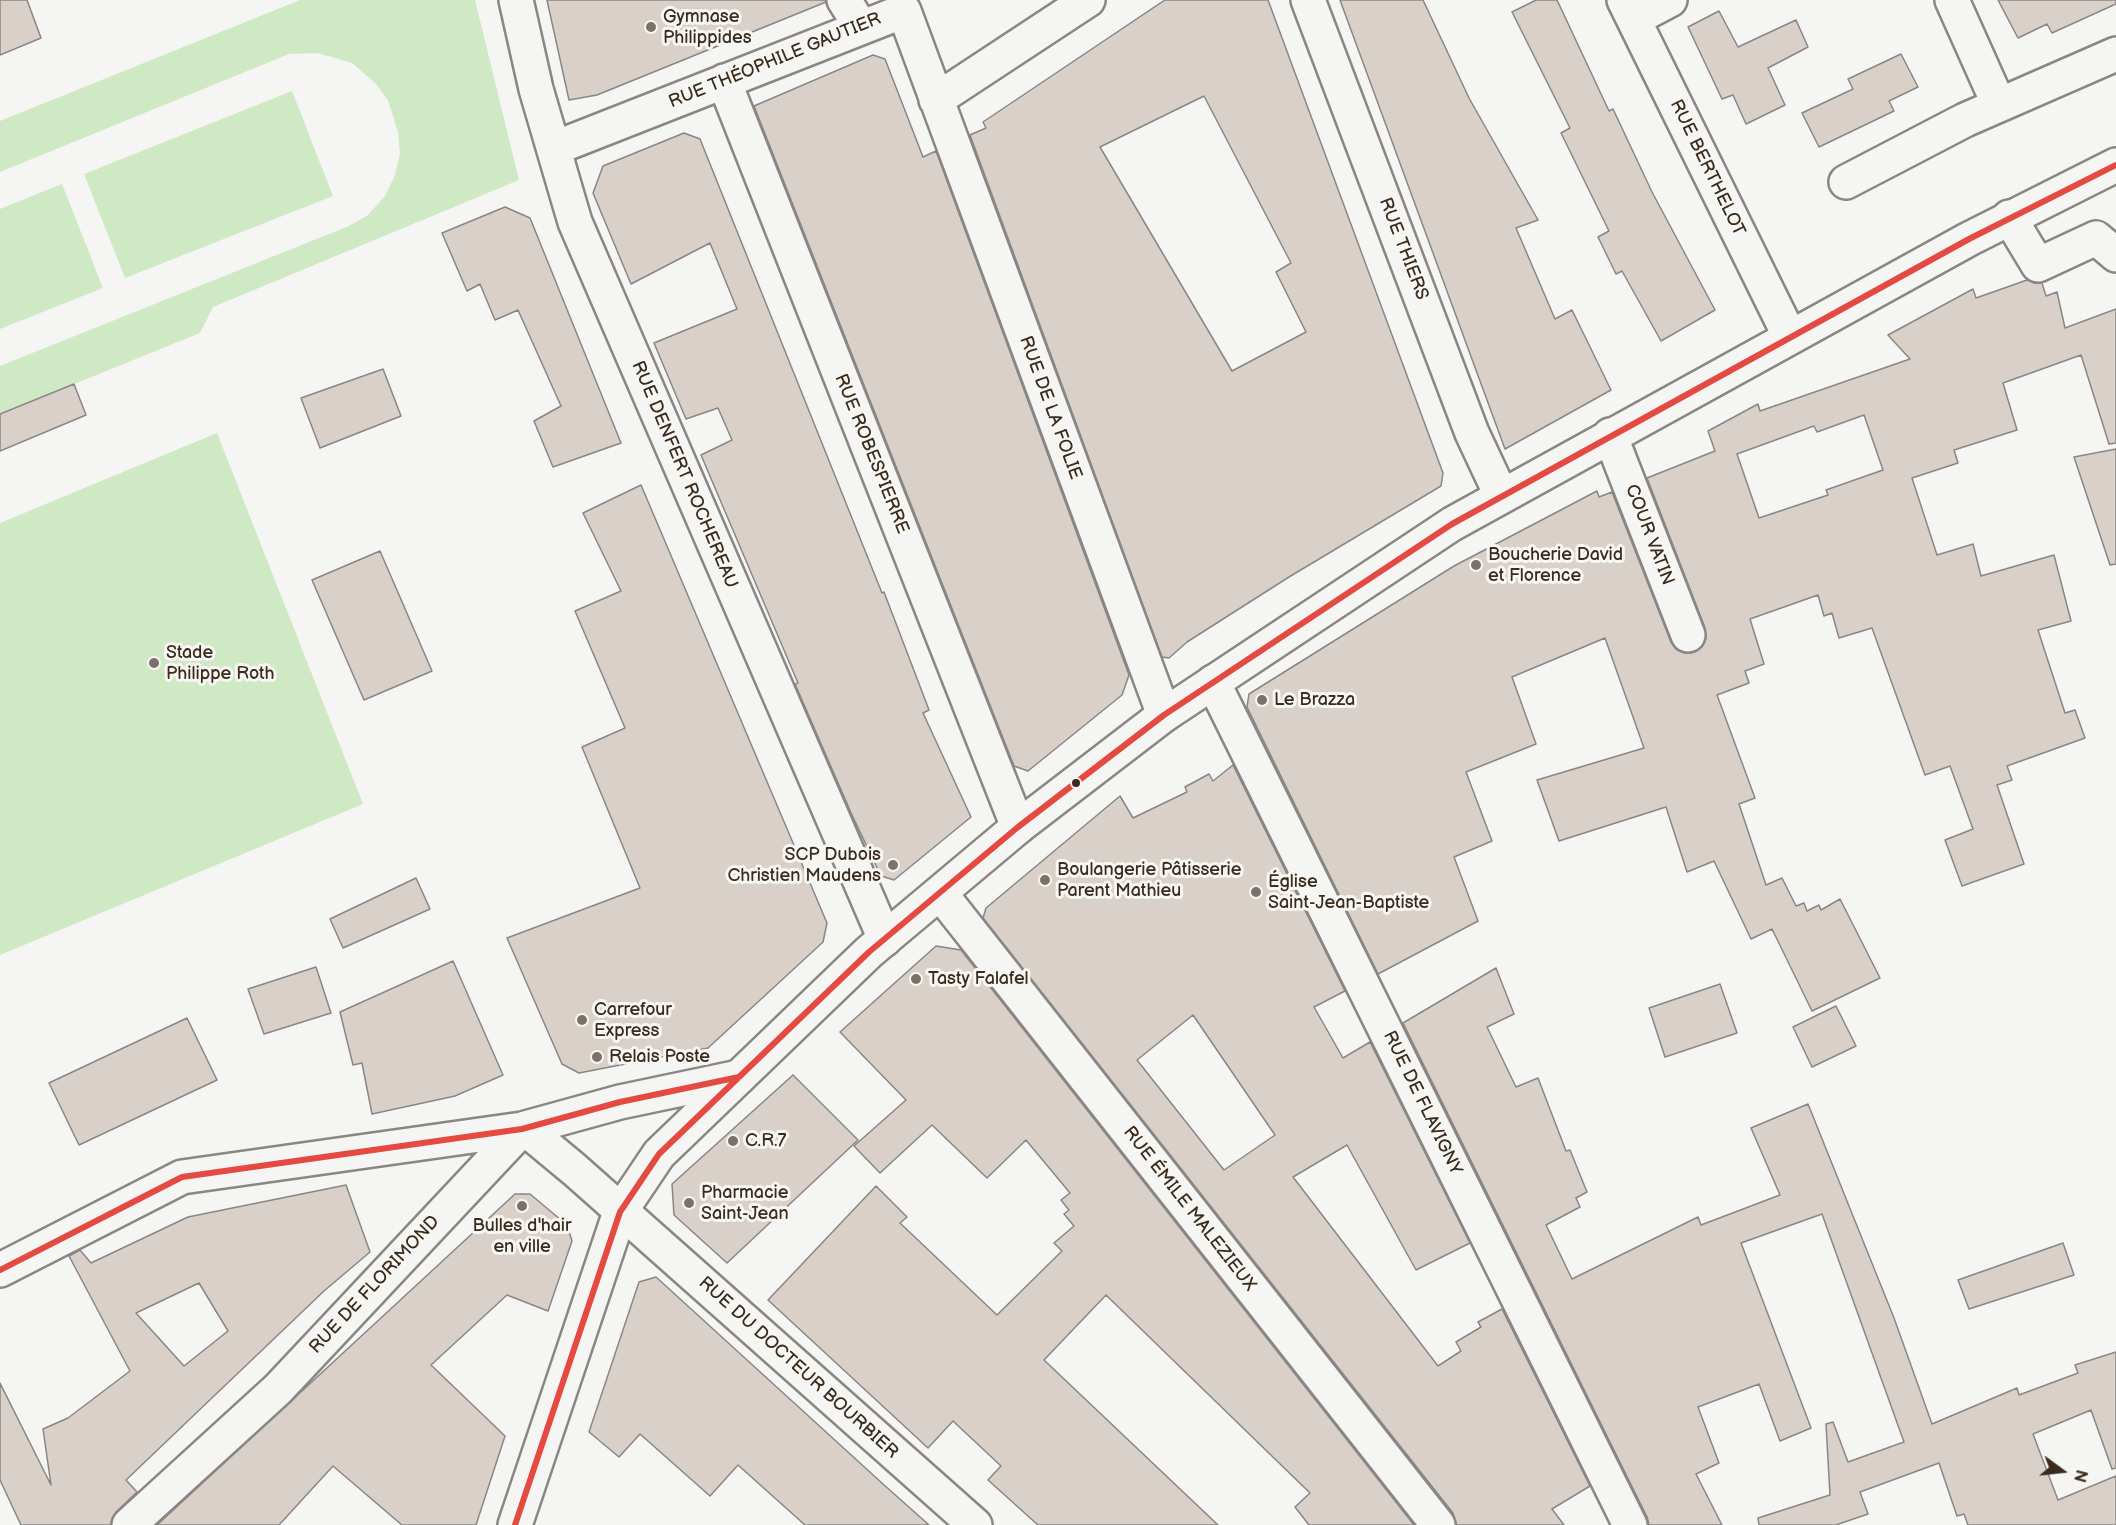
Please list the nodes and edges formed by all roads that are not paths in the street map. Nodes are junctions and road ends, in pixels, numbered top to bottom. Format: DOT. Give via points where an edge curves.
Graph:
graph roads {
  1 [pos="516,0"];
  2 [pos="1088,0"];
  3 [pos="1308,0"];
  4 [pos="1670,0"];
  5 [pos="1952,0"];
  6 [pos="1629,10"];
  7 [pos="853,13"];
  8 [pos="2116,54"];
  9 [pos="724,81"];
  10 [pos="936,100"];
  11 [pos="1999,105"];
  12 [pos="555,148"];
  13 [pos="2116,165"];
  14 [pos="1846,182"];
  15 [pos="2009,217"];
  16 [pos="2116,255"];
  17 [pos="1790,337"];
  18 [pos="1610,435"];
  19 [pos="1501,495"];
  20 [pos="1688,635"];
  21 [pos="1213,682"];
  22 [pos="1164,715"];
  23 [pos="1018,826"];
  24 [pos="940,893"];
  25 [pos="885,939"];
  26 [pos="739,1077"];
  27 [pos="522,1129"];
  28 [pos="620,1212"];
  29 [pos="0,1270"];
  30 [pos="129,1525"];
  31 [pos="515,1525"];
  32 [pos="975,1525"];
  33 [pos="1438,1525"];
  34 [pos="1630,1525"];
  1 -- 12 [label="street, RUE DENFERT ROCHEREAU" via="536,89"];
  2 -- 10 [label="street"];
  3 -- 19 [label="street, RUE THIERS" via="1472,433"];
  4 -- 6 [label="street"];
  5 -- 11 [label="street"];
  6 -- 17 [label="street, RUE BERTHELOT"];
  7 -- 9 [label="street, RUE THÉOPHILE GAUTIER"];
  7 -- 10 [label="street, RUE THÉOPHILE GAUTIER" via="904,11"];
  8 -- 11 [label="street"];
  9 -- 12 [label="street, RUE THÉOPHILE GAUTIER"];
  9 -- 23 [label="street, RUE ROBESPIERRE"];
  10 -- 22 [label="street, RUE DE LA FOLIE"];
  11 -- 14 [label="street"];
  12 -- 25 [label="street, RUE DENFERT ROCHEREAU" via="575,222"];
  13 -- 15 [label="street"];
  15 -- 16 [label="street" via="2038,265 2096,238"];
  15 -- 17 [label="street"];
  17 -- 18 [label="street"];
  18 -- 19 [label="street"];
  18 -- 20 [label="street, COUR VATIN"];
  19 -- 21 [label="street"];
  21 -- 22 [label="street"];
  21 -- 34 [label="street, RUE DE FLAVIGNY"];
  22 -- 23 [label="street"];
  23 -- 24 [label="street"];
  24 -- 25 [label="street"];
  24 -- 33 [label="street, RUE ÉMILE MALEZIEUX"];
  25 -- 26 [label="street"];
  26 -- 27 [label="street" via="620,1102"];
  26 -- 28 [label="street" via="659,1154"];
  27 -- 28 [label="street"];
  27 -- 29 [label="street" via="182,1177"];
  27 -- 30 [label="street, RUE DE FLORIMOND" via="278,1389"];
  28 -- 31 [label="street"];
  28 -- 32 [label="street, RUE DU DOCTEUR BOURBIER"];
}
